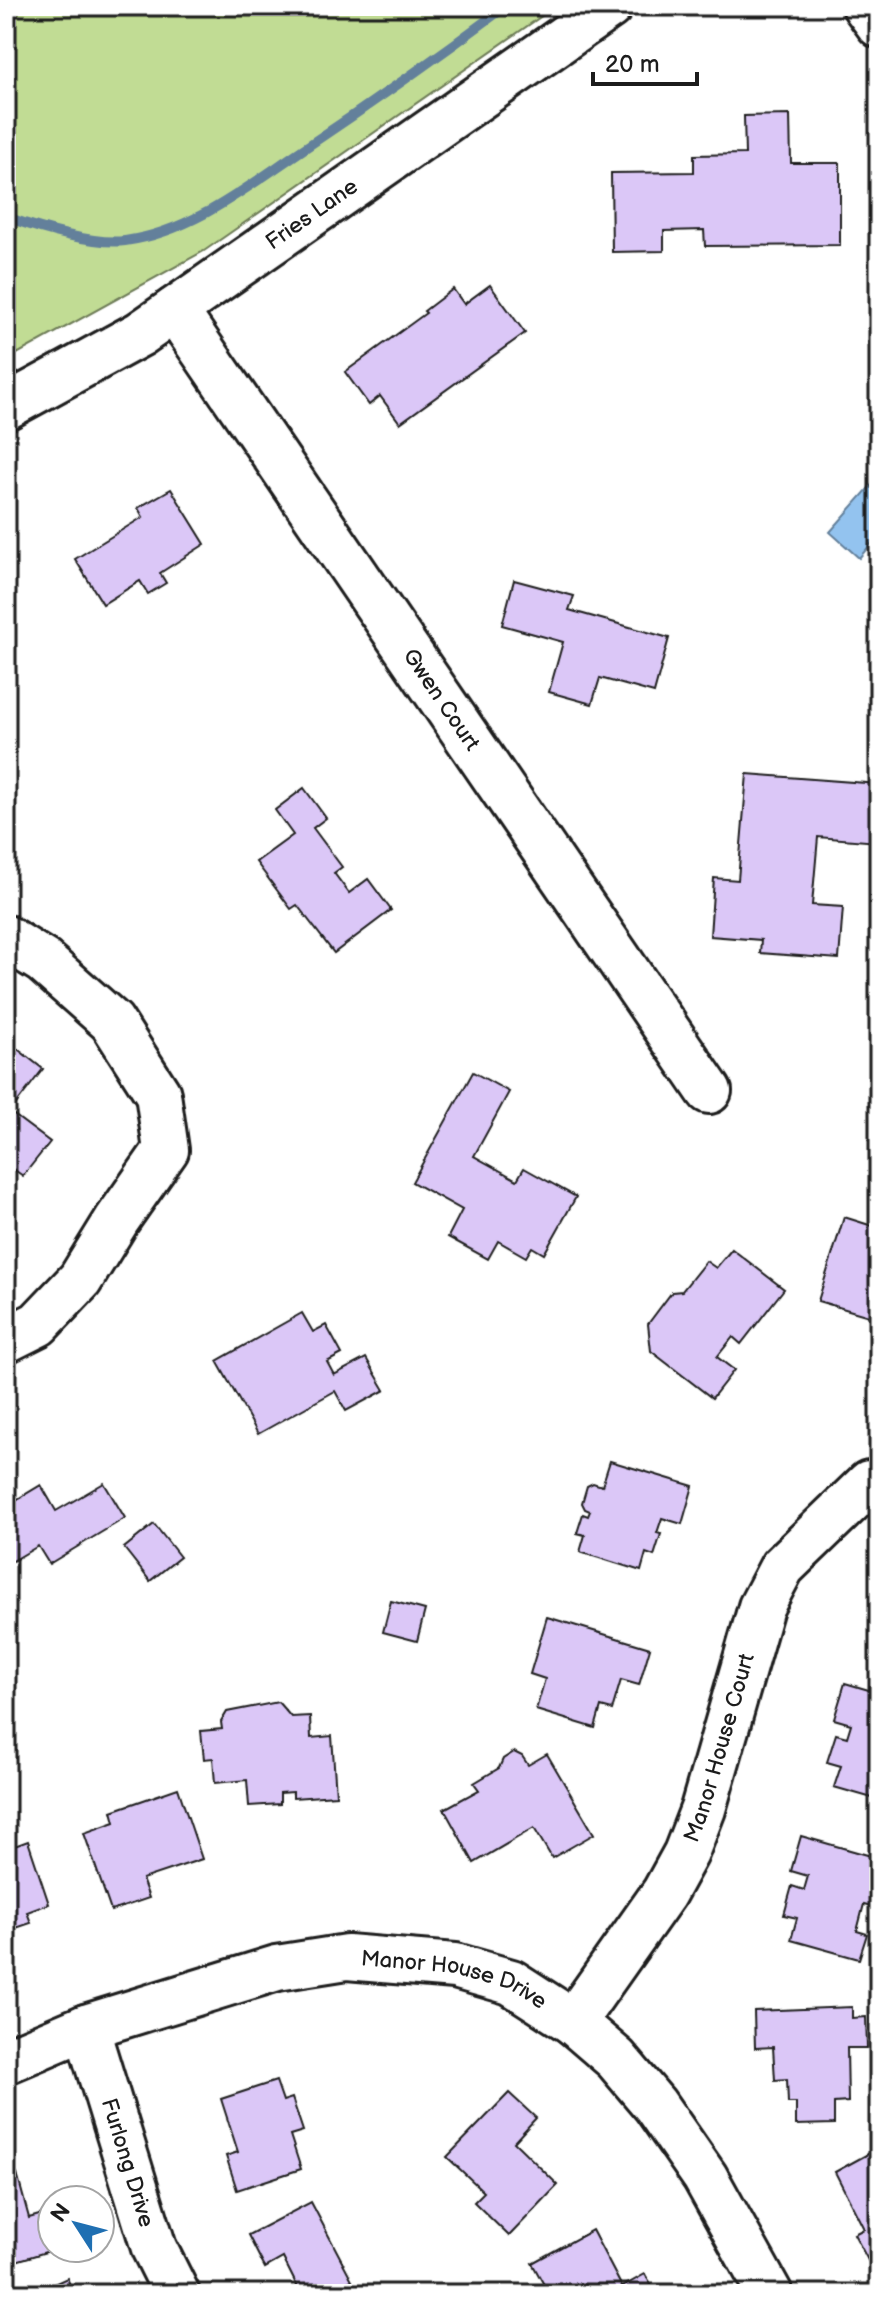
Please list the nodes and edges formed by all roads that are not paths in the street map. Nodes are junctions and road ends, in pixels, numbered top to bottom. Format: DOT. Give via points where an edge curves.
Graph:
graph roads {
  1 [pos="610,6"];
  2 [pos="865,6"];
  3 [pos="879,25"];
  4 [pos="175,310"];
  5 [pos="6,407"];
  6 [pos="6,938"];
  7 [pos="709,1091"];
  8 [pos="6,1340"];
  9 [pos="869,1483"];
  10 [pos="573,2022"];
  11 [pos="86,2027"];
  12 [pos="6,2061"];
  13 [pos="177,2294"];
  14 [pos="770,2294"];
  1 -- 4 [label="street, Fries Lane"];
  2 -- 3 [label="street"];
  4 -- 5 [label="street, Fries Lane"];
  4 -- 7 [label="street, Gwen Court"];
  6 -- 8 [label="street" via="43,961 112,1022 158,1094 166,1150 80,1280 38,1324"];
  9 -- 10 [label="street, Manor House Court" via="782,1567 761,1607 686,1853"];
  10 -- 11 [label="street, Manor House Drive" via="511,1982 455,1966 347,1957 277,1968"];
  10 -- 14 [label="street, Manor House Drive" via="616,2059 655,2105 705,2177"];
  11 -- 12 [label="street, Manor House Drive"];
  11 -- 13 [label="street, Furlong Drive" via="154,2248"];
}
